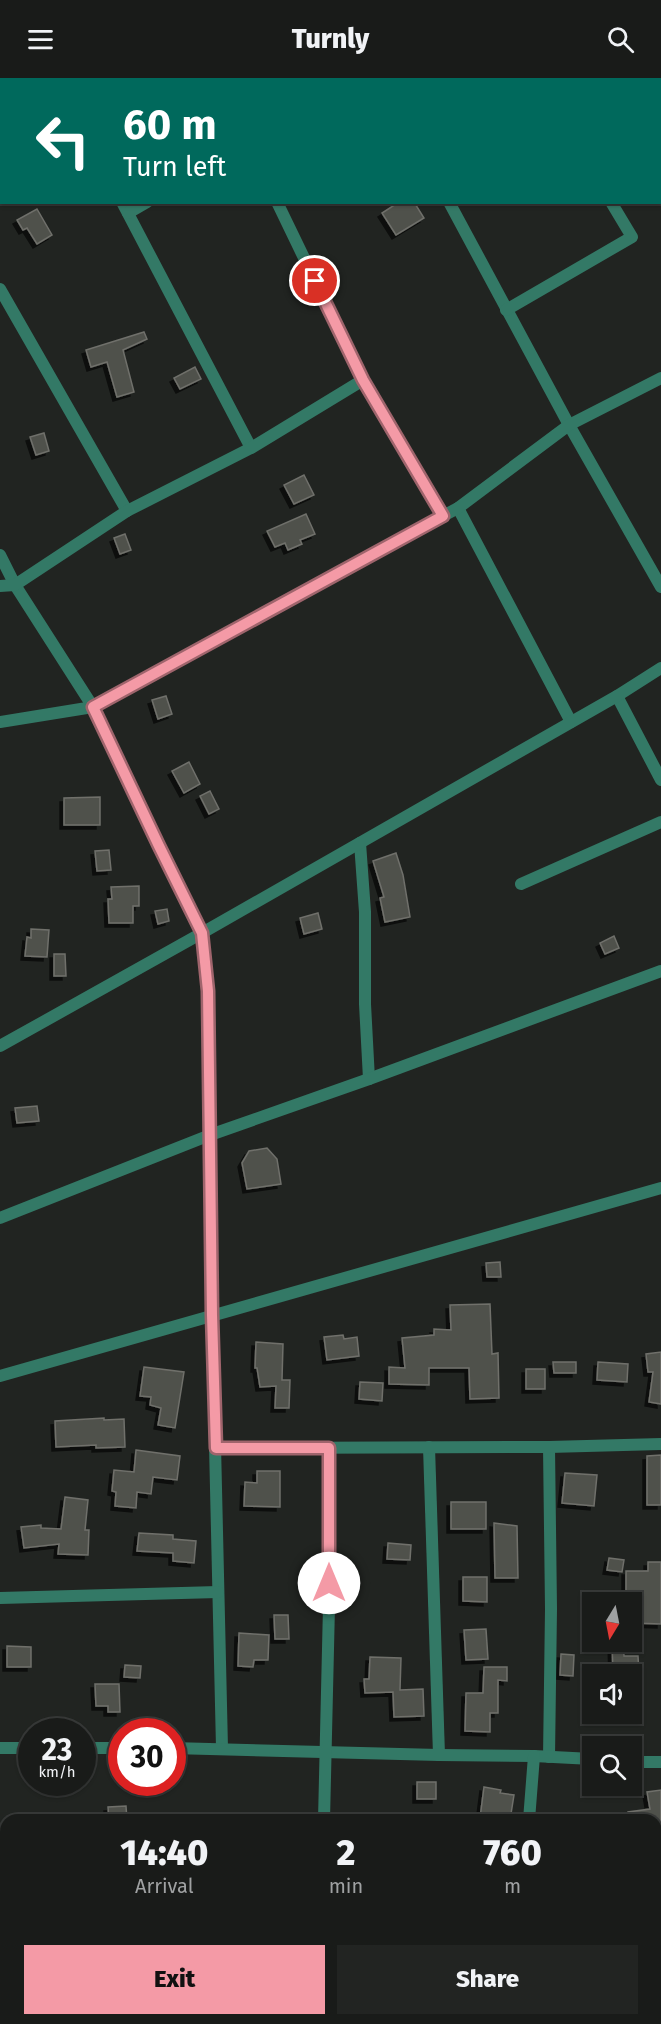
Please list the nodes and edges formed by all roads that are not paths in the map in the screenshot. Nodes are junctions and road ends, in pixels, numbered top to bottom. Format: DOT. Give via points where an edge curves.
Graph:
graph roads {
  1 [pos="140,204"];
  2 [pos="278,204"];
  3 [pos="450,204"];
  4 [pos="612,204"];
  5 [pos="125,208"];
  6 [pos="0,289"];
  7 [pos="507,310"];
  8 [pos="661,378"];
  9 [pos="363,380"];
  10 [pos="569,425"];
  11 [pos="251,448"];
  12 [pos="458,508"];
  13 [pos="127,512"];
  14 [pos="443,516"];
  15 [pos="0,555"];
  16 [pos="15,585"];
  17 [pos="0,586"];
  18 [pos="661,587"];
  19 [pos="661,668"];
  20 [pos="616,696"];
  21 [pos="93,707"];
  22 [pos="0,722"];
  23 [pos="571,722"];
  24 [pos="661,780"];
  25 [pos="661,822"];
  26 [pos="360,843"];
  27 [pos="521,884"];
  28 [pos="202,933"];
  29 [pos="661,971"];
  30 [pos="0,1046"];
  31 [pos="369,1079"];
  32 [pos="210,1135"];
  33 [pos="661,1188"];
  34 [pos="0,1218"];
  35 [pos="212,1315"];
  36 [pos="0,1376"];
  37 [pos="661,1444"];
  38 [pos="549,1446"];
  39 [pos="429,1447"];
  40 [pos="216,1448"];
  41 [pos="329,1448"];
  42 [pos="218,1592"];
  43 [pos="0,1598"];
  44 [pos="0,1748"];
  45 [pos="18,1748"];
  46 [pos="186,1748"];
  47 [pos="222,1748"];
  48 [pos="325,1752"];
  49 [pos="439,1755"];
  50 [pos="534,1756"];
  51 [pos="549,1757"];
  52 [pos="582,1759"];
  53 [pos="642,1762"];
  54 [pos="661,1762"];
  55 [pos="324,1814"];
  56 [pos="530,1814"];
  1 -- 5 [label="street"];
  2 -- 9 [label="street"];
  3 -- 7 [label="street"];
  4 -- 7 [label="street" via="632,237"];
  5 -- 11 [label="street"];
  6 -- 13 [label="street"];
  7 -- 10 [label="street"];
  8 -- 10 [label="street"];
  9 -- 11 [label="street"];
  9 -- 14 [label="street"];
  10 -- 12 [label="street"];
  10 -- 18 [label="street"];
  11 -- 13 [label="street"];
  12 -- 14 [label="street"];
  12 -- 23 [label="street"];
  13 -- 16 [label="street"];
  14 -- 21 [label="street"];
  15 -- 16 [label="street"];
  16 -- 17 [label="street"];
  16 -- 21 [label="street"];
  19 -- 20 [label="street"];
  20 -- 23 [label="street"];
  20 -- 24 [label="street"];
  21 -- 22 [label="street"];
  21 -- 28 [label="street"];
  23 -- 26 [label="street"];
  25 -- 27 [label="street"];
  26 -- 28 [label="street"];
  26 -- 31 [label="street"];
  28 -- 30 [label="street"];
  28 -- 32 [label="street" via="208,991"];
  29 -- 31 [label="street"];
  31 -- 32 [label="street"];
  32 -- 34 [label="street"];
  32 -- 35 [label="street"];
  33 -- 35 [label="street"];
  35 -- 36 [label="street"];
  35 -- 40 [label="street"];
  37 -- 38 [label="street"];
  38 -- 39 [label="street"];
  38 -- 51 [label="street"];
  39 -- 41 [label="street"];
  39 -- 49 [label="street"];
  40 -- 41 [label="street"];
  40 -- 42 [label="street"];
  41 -- 48 [label="street"];
  42 -- 43 [label="street"];
  42 -- 47 [label="street"];
  44 -- 45 [label="street"];
  46 -- 47 [label="street"];
  47 -- 48 [label="street"];
  48 -- 49 [label="street"];
  48 -- 55 [label="street"];
  49 -- 50 [label="street"];
  50 -- 51 [label="street"];
  50 -- 56 [label="street"];
  51 -- 52 [label="street"];
  53 -- 54 [label="street"];
}
